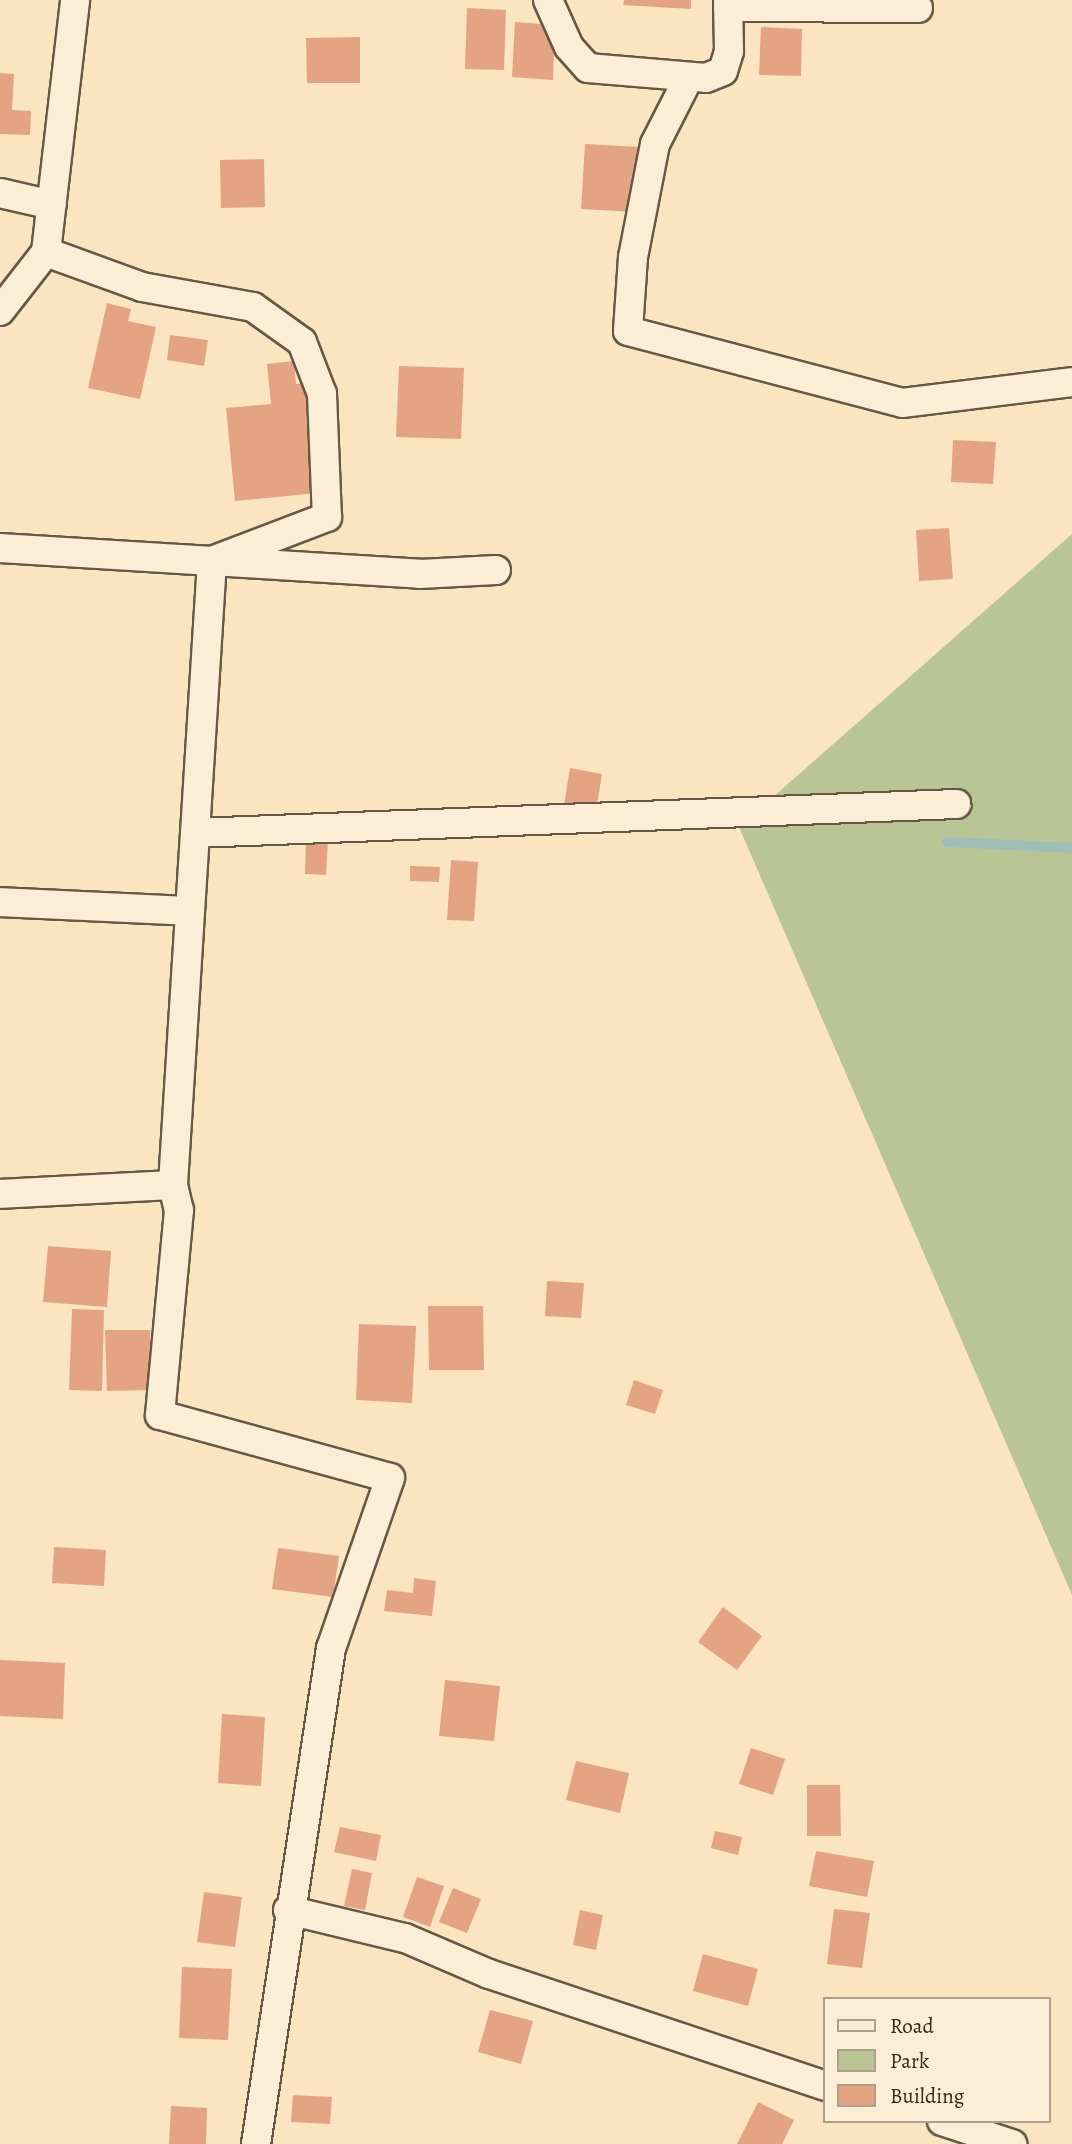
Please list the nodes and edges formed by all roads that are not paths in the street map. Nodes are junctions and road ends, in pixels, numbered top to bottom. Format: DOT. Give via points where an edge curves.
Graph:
graph roads {
  1 [pos="75,0"];
  2 [pos="548,0"];
  3 [pos="728,4"];
  4 [pos="918,8"];
  5 [pos="689,77"];
  6 [pos="0,193"];
  7 [pos="52,205"];
  8 [pos="46,252"];
  9 [pos="0,311"];
  10 [pos="1072,382"];
  11 [pos="0,548"];
  12 [pos="212,561"];
  13 [pos="496,570"];
  14 [pos="956,804"];
  15 [pos="195,833"];
  16 [pos="0,902"];
  17 [pos="190,911"];
  18 [pos="173,1185"];
  19 [pos="0,1194"];
  20 [pos="288,1910"];
  21 [pos="824,2086"];
  22 [pos="948,2123"];
  23 [pos="256,2144"];
  24 [pos="1012,2144"];
  1 -- 7 [label="street"];
  2 -- 5 [label="street" via="569,47 588,68"];
  3 -- 4 [label="street"];
  3 -- 5 [label="street" via="723,71"];
  5 -- 10 [label="street" via="655,144 633,257 628,331 902,403"];
  6 -- 7 [label="street"];
  7 -- 8 [label="street"];
  8 -- 9 [label="street"];
  8 -- 12 [label="street" via="142,287 253,307 302,342 322,394 327,517"];
  11 -- 12 [label="street"];
  12 -- 13 [label="street" via="420,573"];
  12 -- 15 [label="street"];
  14 -- 15 [label="street"];
  15 -- 17 [label="street"];
  16 -- 17 [label="street"];
  17 -- 18 [label="street"];
  18 -- 19 [label="street"];
  18 -- 20 [label="street" via="178,1210 160,1415 390,1478 331,1648"];
  20 -- 21 [label="street" via="405,1938 588,2009"];
  20 -- 23 [label="street"];
  22 -- 24 [label="street"];
}
